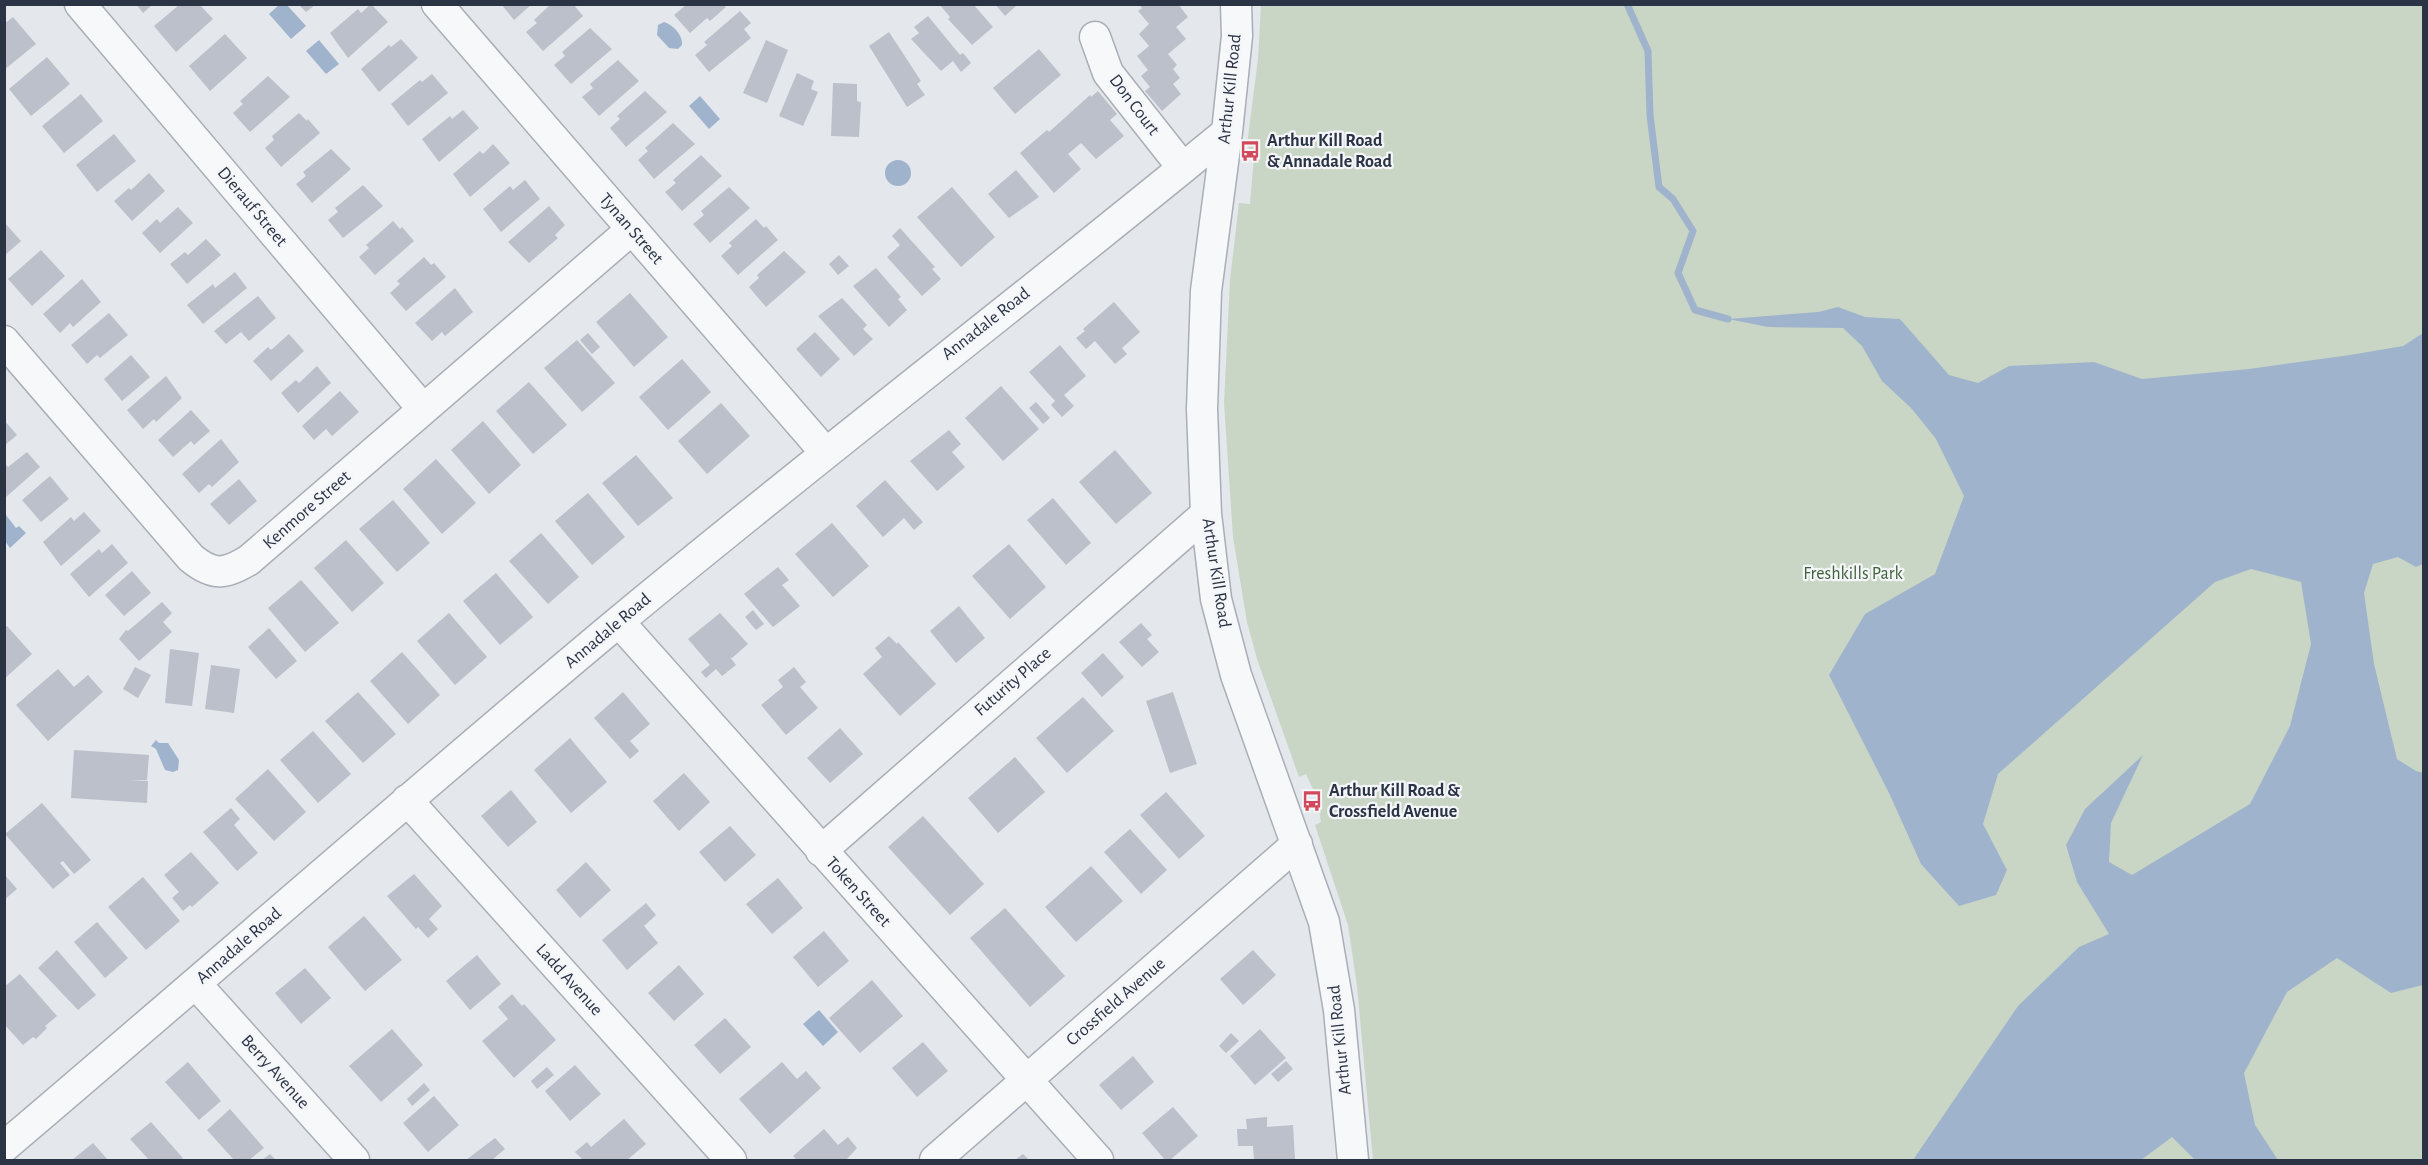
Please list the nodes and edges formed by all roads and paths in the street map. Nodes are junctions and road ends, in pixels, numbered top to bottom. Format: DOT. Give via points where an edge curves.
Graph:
graph roads {
  1 [pos="80,4"];
  2 [pos="437,4"];
  3 [pos="1236,4"];
  4 [pos="1095,36"];
  5 [pos="1227,132"];
  6 [pos="1183,168"];
  7 [pos="631,230"];
  8 [pos="4,341"];
  9 [pos="423,409"];
  10 [pos="825,452"];
  11 [pos="1206,514"];
  12 [pos="619,622"];
  13 [pos="407,800"];
  14 [pos="1297,844"];
  15 [pos="821,851"];
  16 [pos="196,984"];
  17 [pos="1025,1080"];
  18 [pos="4,1147"];
  19 [pos="354,1161"];
  20 [pos="731,1161"];
  21 [pos="935,1161"];
  22 [pos="1098,1161"];
  23 [pos="1353,1161"];
  1 -- 9 [label="street, Dierauf Street"];
  2 -- 7 [label="street, Tynan Street"];
  3 -- 5 [label="street, Arthur Kill Road" via="1237,36"];
  4 -- 6 [label="street, Don Court" via="1108,73"];
  5 -- 6 [label="street, Annadale Road"];
  5 -- 11 [label="street, Arthur Kill Road" via="1206,291 1202,409"];
  6 -- 10 [label="street, Annadale Road"];
  7 -- 9 [label="street, Kenmore Street"];
  7 -- 10 [label="street, Tynan Street"];
  8 -- 9 [label="street, Kenmore Street" via="191,558 218,573 234,570 249,560"];
  10 -- 12 [label="street, Annadale Road"];
  11 -- 14 [label="street, Arthur Kill Road" via="1216,599 1236,675"];
  11 -- 15 [label="street, Futurity Place"];
  12 -- 13 [label="street, Annadale Road"];
  12 -- 15 [label="street, Token Street"];
  13 -- 16 [label="street, Annadale Road"];
  13 -- 20 [label="street, Ladd Avenue"];
  14 -- 17 [label="street, Crossfield Avenue"];
  14 -- 23 [label="street, Arthur Kill Road" via="1326,933 1339,1010"];
  15 -- 17 [label="street, Token Street"];
  16 -- 18 [label="street, Annadale Road"];
  16 -- 19 [label="street, Berry Avenue"];
  17 -- 21 [label="street, Crossfield Avenue"];
  17 -- 22 [label="street, Token Street"];
}
